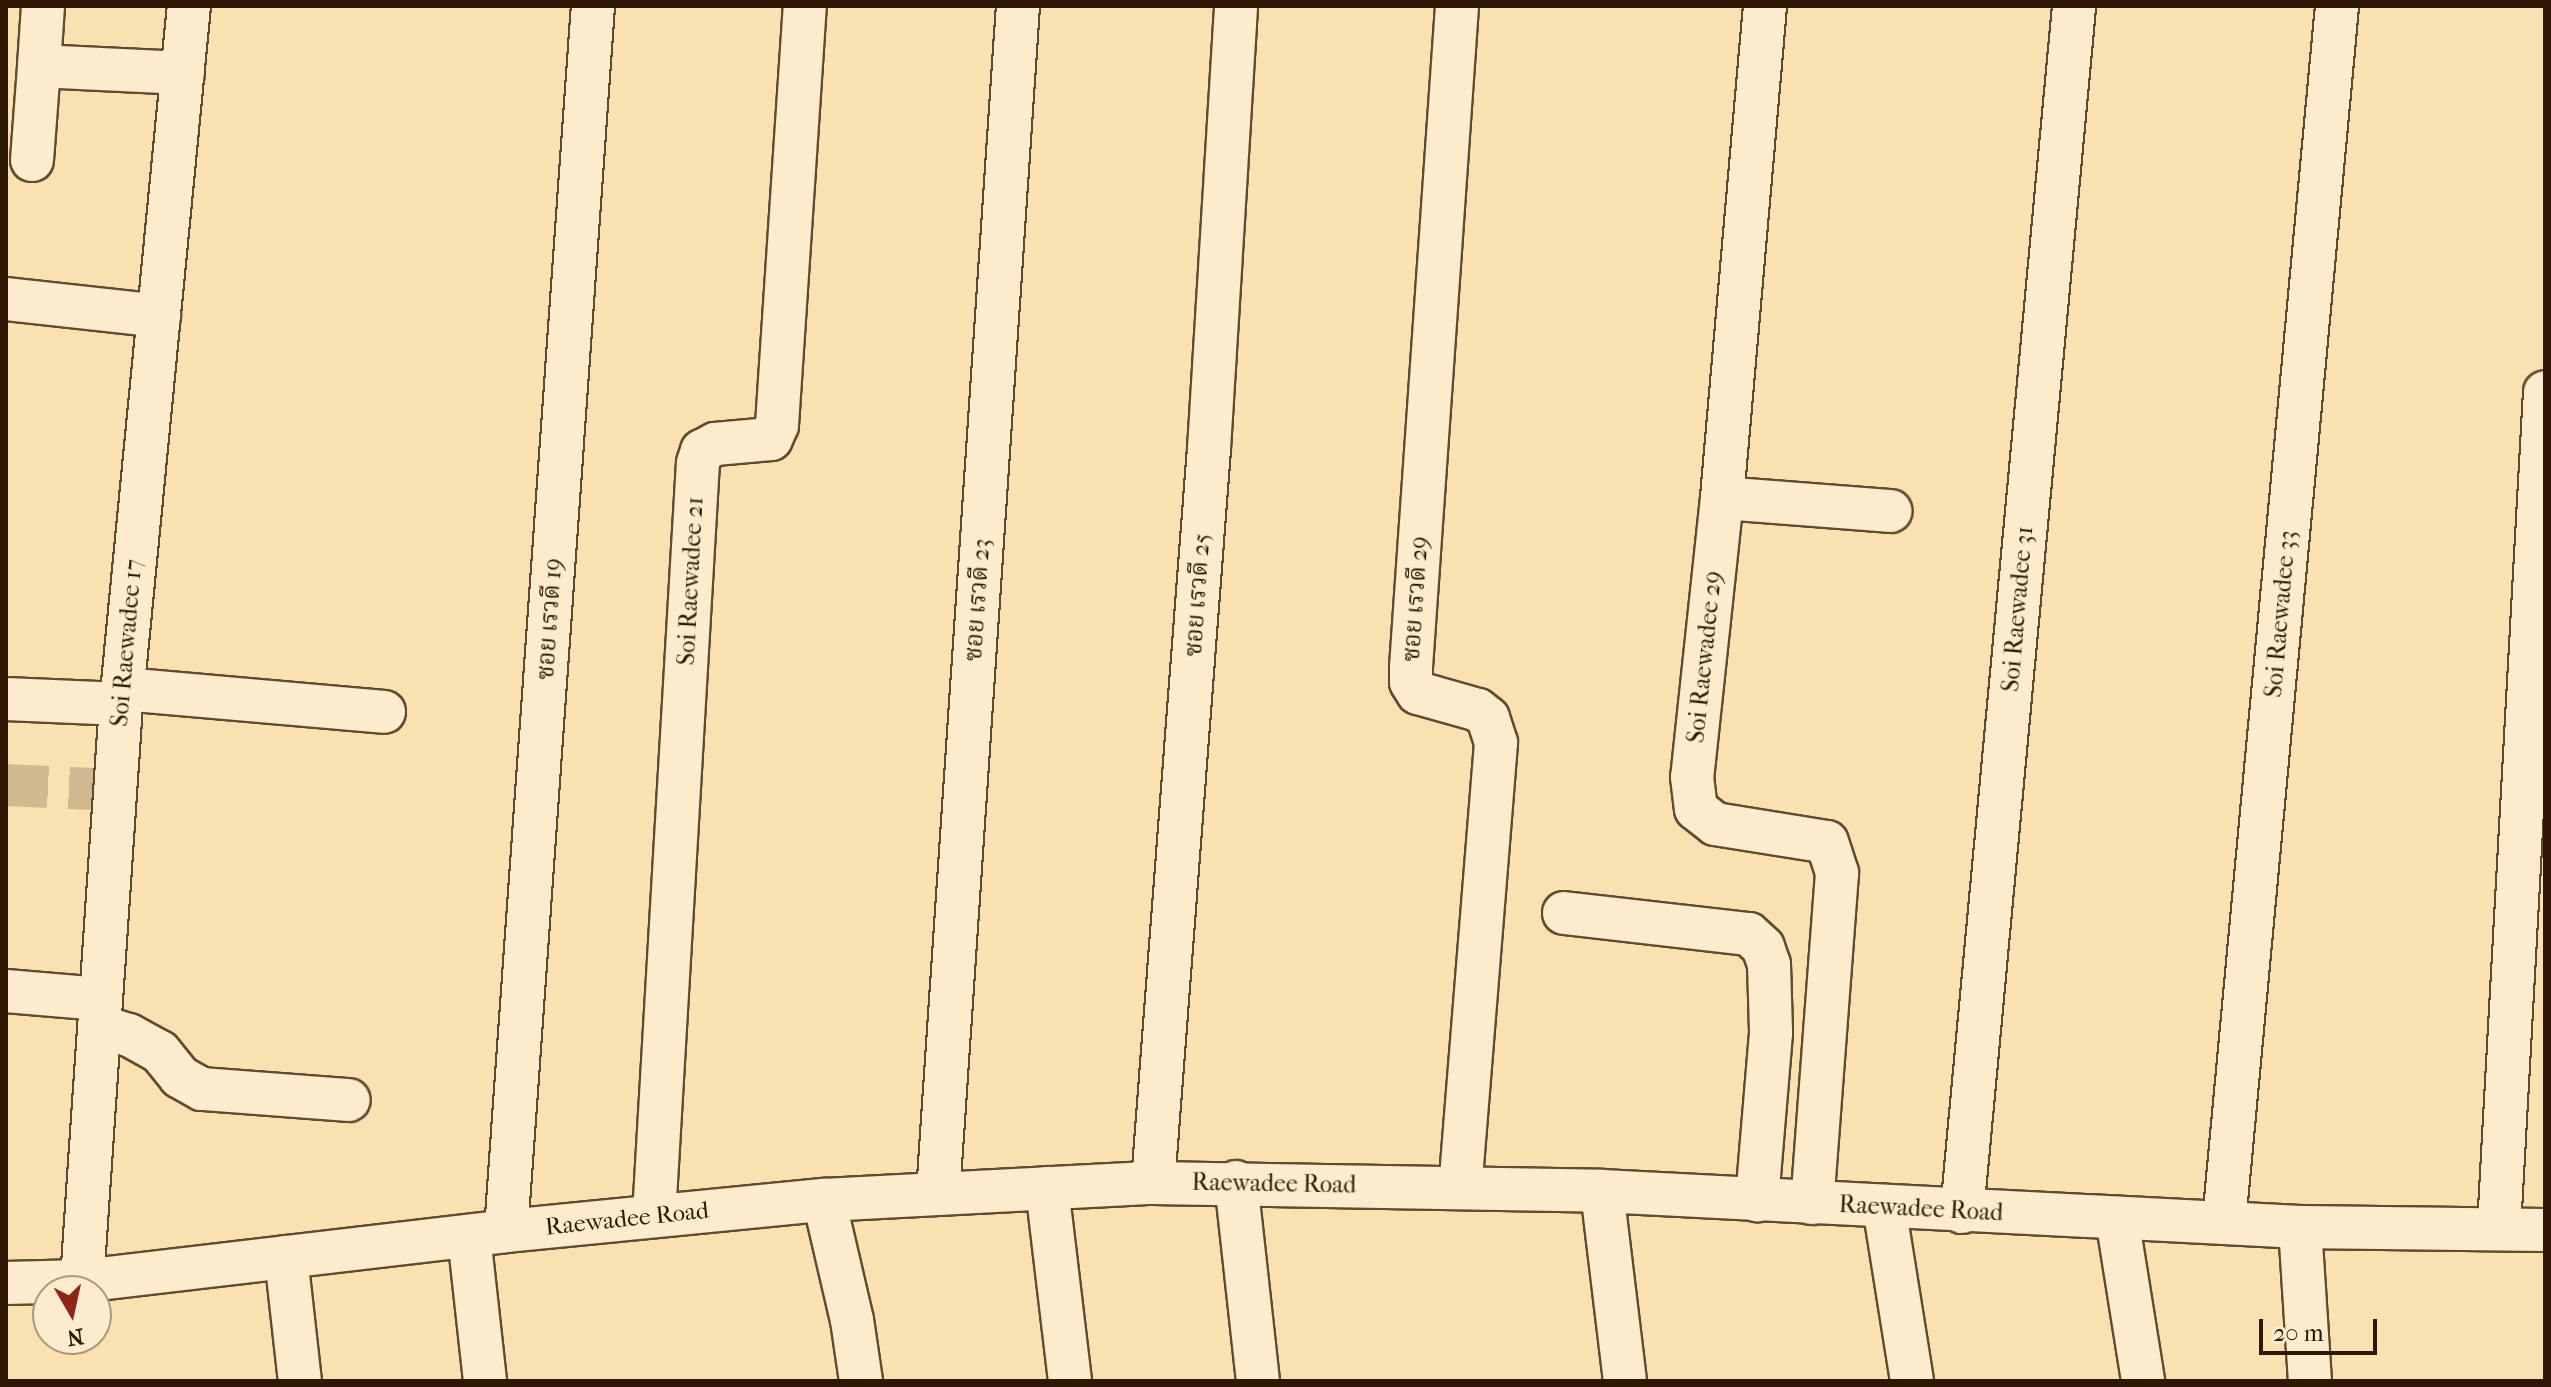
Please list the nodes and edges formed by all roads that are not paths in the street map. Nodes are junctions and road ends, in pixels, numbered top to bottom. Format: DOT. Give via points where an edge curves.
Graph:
graph roads {
  1 [pos="43,6"];
  2 [pos="189,6"];
  3 [pos="593,6"];
  4 [pos="805,6"];
  5 [pos="1018,6"];
  6 [pos="1236,6"];
  7 [pos="1457,6"];
  8 [pos="1765,6"];
  9 [pos="2074,6"];
  10 [pos="2337,6"];
  11 [pos="39,66"];
  12 [pos="183,73"];
  13 [pos="32,160"];
  14 [pos="6,299"];
  15 [pos="159,316"];
  16 [pos="2545,392"];
  17 [pos="1722,498"];
  18 [pos="1890,511"];
  19 [pos="122,696"];
  20 [pos="6,699"];
  21 [pos="384,712"];
  22 [pos="1564,913"];
  23 [pos="6,991"];
  24 [pos="100,1013"];
  25 [pos="349,1100"];
  26 [pos="1236,1182"];
  27 [pos="1153,1183"];
  28 [pos="1460,1187"];
  29 [pos="1047,1188"];
  30 [pos="1602,1191"];
  31 [pos="938,1194"];
  32 [pos="824,1200"];
  33 [pos="1757,1200"];
  34 [pos="1812,1203"];
  35 [pos="1884,1206"];
  36 [pos="1962,1212"];
  37 [pos="654,1216"];
  38 [pos="2117,1218"];
  39 [pos="2224,1222"];
  40 [pos="2300,1227"];
  41 [pos="2499,1228"];
  42 [pos="2545,1230"];
  43 [pos="487,1234"];
  44 [pos="286,1257"];
  45 [pos="82,1275"];
  46 [pos="112,1277"];
  47 [pos="32,1282"];
  48 [pos="6,1283"];
  49 [pos="300,1381"];
  50 [pos="485,1381"];
  51 [pos="861,1381"];
  52 [pos="1070,1381"];
  53 [pos="1258,1381"];
  54 [pos="1625,1381"];
  55 [pos="1912,1381"];
  56 [pos="2143,1381"];
  57 [pos="2310,1381"];
  1 -- 11 [label="street"];
  2 -- 12 [label="street, Soi Raewadee 17"];
  3 -- 43 [label="street, ซอย เรวดี 19"];
  4 -- 37 [label="street, Soi Raewadee 21" via="777,425 771,439 715,444 702,451 698,463"];
  5 -- 31 [label="street, ซอย เรวดี 23"];
  6 -- 27 [label="street, ซอย เรวดี 25" via="1209,449"];
  7 -- 28 [label="street, ซอย เรวดี 29" via="1411,682 1418,693 1478,710 1488,718 1496,743"];
  8 -- 17 [label="street, Soi Raewadee 29"];
  9 -- 36 [label="street, Soi Raewadee 31"];
  10 -- 39 [label="street, Soi Raewadee 33"];
  11 -- 12 [label="street"];
  11 -- 13 [label="street"];
  12 -- 15 [label="street, Soi Raewadee 17"];
  14 -- 15 [label="street"];
  15 -- 19 [label="street, Soi Raewadee 17"];
  16 -- 41 [label="street"];
  17 -- 18 [label="street"];
  17 -- 34 [label="street, Soi Raewadee 29" via="1692,777 1696,809 1715,824 1827,842 1837,873"];
  19 -- 20 [label="street"];
  19 -- 21 [label="street"];
  19 -- 24 [label="street, Soi Raewadee 17"];
  22 -- 33 [label="street" via="1749,934 1763,947 1769,964 1771,1033"];
  23 -- 24 [label="street"];
  24 -- 25 [label="street" via="160,1052 180,1077 202,1089"];
  24 -- 45 [label="street, Soi Raewadee 17"];
  26 -- 27 [label="street, Raewadee Road"];
  26 -- 28 [label="street, Raewadee Road"];
  26 -- 53 [label="street"];
  27 -- 29 [label="street, Raewadee Road"];
  28 -- 30 [label="street, Raewadee Road"];
  29 -- 31 [label="street, Raewadee Road"];
  29 -- 52 [label="street"];
  30 -- 33 [label="street, Raewadee Road"];
  30 -- 54 [label="street"];
  31 -- 32 [label="street, Raewadee Road"];
  32 -- 37 [label="street, Raewadee Road"];
  32 -- 51 [label="street"];
  33 -- 34 [label="street, Raewadee Road"];
  34 -- 35 [label="street, Raewadee Road"];
  35 -- 36 [label="street, Raewadee Road"];
  35 -- 55 [label="street"];
  36 -- 38 [label="street, Raewadee Road"];
  37 -- 43 [label="street, Raewadee Road"];
  38 -- 39 [label="street, Raewadee Road"];
  38 -- 56 [label="street"];
  39 -- 40 [label="street, Raewadee Road"];
  40 -- 41 [label="street, Raewadee Road"];
  40 -- 57 [label="street"];
  41 -- 42 [label="street, Raewadee Road"];
  43 -- 44 [label="street, Raewadee Road"];
  43 -- 50 [label="street, ซอย เรวดี 19"];
  44 -- 46 [label="street, Raewadee Road"];
  44 -- 49 [label="street"];
  47 -- 48 [label="street, Raewadee Road"];
}
